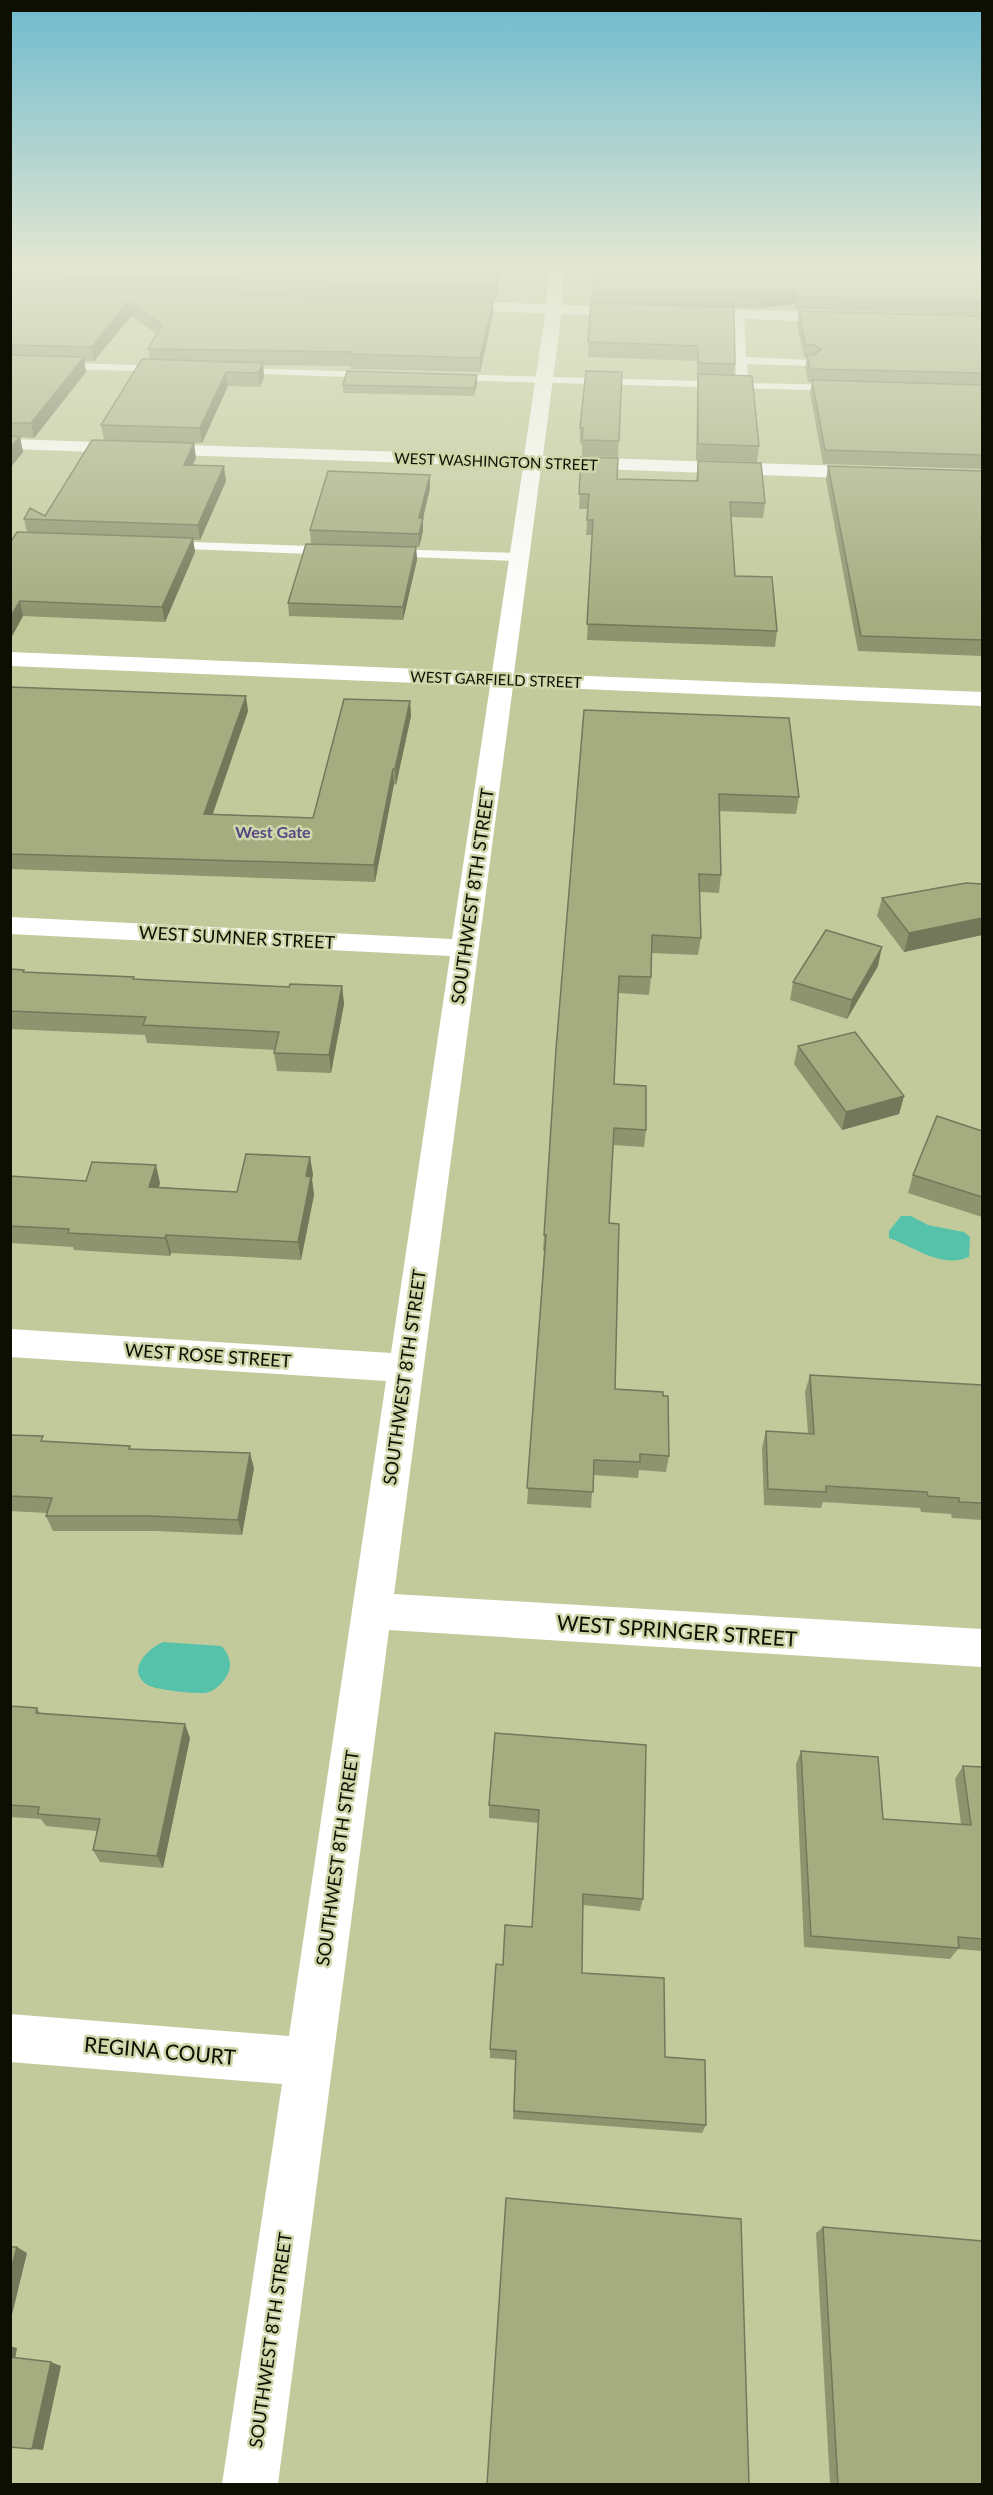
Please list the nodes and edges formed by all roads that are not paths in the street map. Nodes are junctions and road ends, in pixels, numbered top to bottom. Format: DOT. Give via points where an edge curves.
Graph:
graph roads {
  1 [pos="543,385"];
  2 [pos="723,385"];
  3 [pos="742,386"];
  4 [pos="852,389"];
  5 [pos="10,444"];
  6 [pos="532,462"];
  7 [pos="891,474"];
  8 [pos="153,544"];
  9 [pos="355,552"];
  10 [pos="378,552"];
  11 [pos="519,557"];
  12 [pos="10,659"];
  13 [pos="502,679"];
  14 [pos="982,699"];
  15 [pos="10,926"];
  16 [pos="464,948"];
  17 [pos="10,1343"];
  18 [pos="406,1368"];
  19 [pos="372,1611"];
  20 [pos="982,1648"];
  21 [pos="10,2038"];
  22 [pos="309,2062"];
  23 [pos="250,2484"];
  1 -- 6 [label="street, SOUTHWEST 8TH STREET"];
  2 -- 3 [label="lane"];
  3 -- 4 [label="lane"];
  5 -- 6 [label="street, WEST WASHINGTON STREET"];
  6 -- 7 [label="street, WEST WASHINGTON STREET"];
  6 -- 11 [label="street, SOUTHWEST 8TH STREET"];
  8 -- 9 [label="lane"];
  10 -- 11 [label="lane"];
  11 -- 13 [label="street, SOUTHWEST 8TH STREET"];
  12 -- 13 [label="street, WEST GARFIELD STREET"];
  13 -- 14 [label="street, WEST GARFIELD STREET"];
  13 -- 16 [label="street, SOUTHWEST 8TH STREET"];
  15 -- 16 [label="street, WEST SUMNER STREET"];
  16 -- 18 [label="street, SOUTHWEST 8TH STREET"];
  17 -- 18 [label="street, WEST ROSE STREET"];
  18 -- 19 [label="street, SOUTHWEST 8TH STREET"];
  19 -- 20 [label="street, WEST SPRINGER STREET"];
  19 -- 22 [label="street, SOUTHWEST 8TH STREET"];
  21 -- 22 [label="street, REGINA COURT"];
  22 -- 23 [label="street, SOUTHWEST 8TH STREET"];
}
